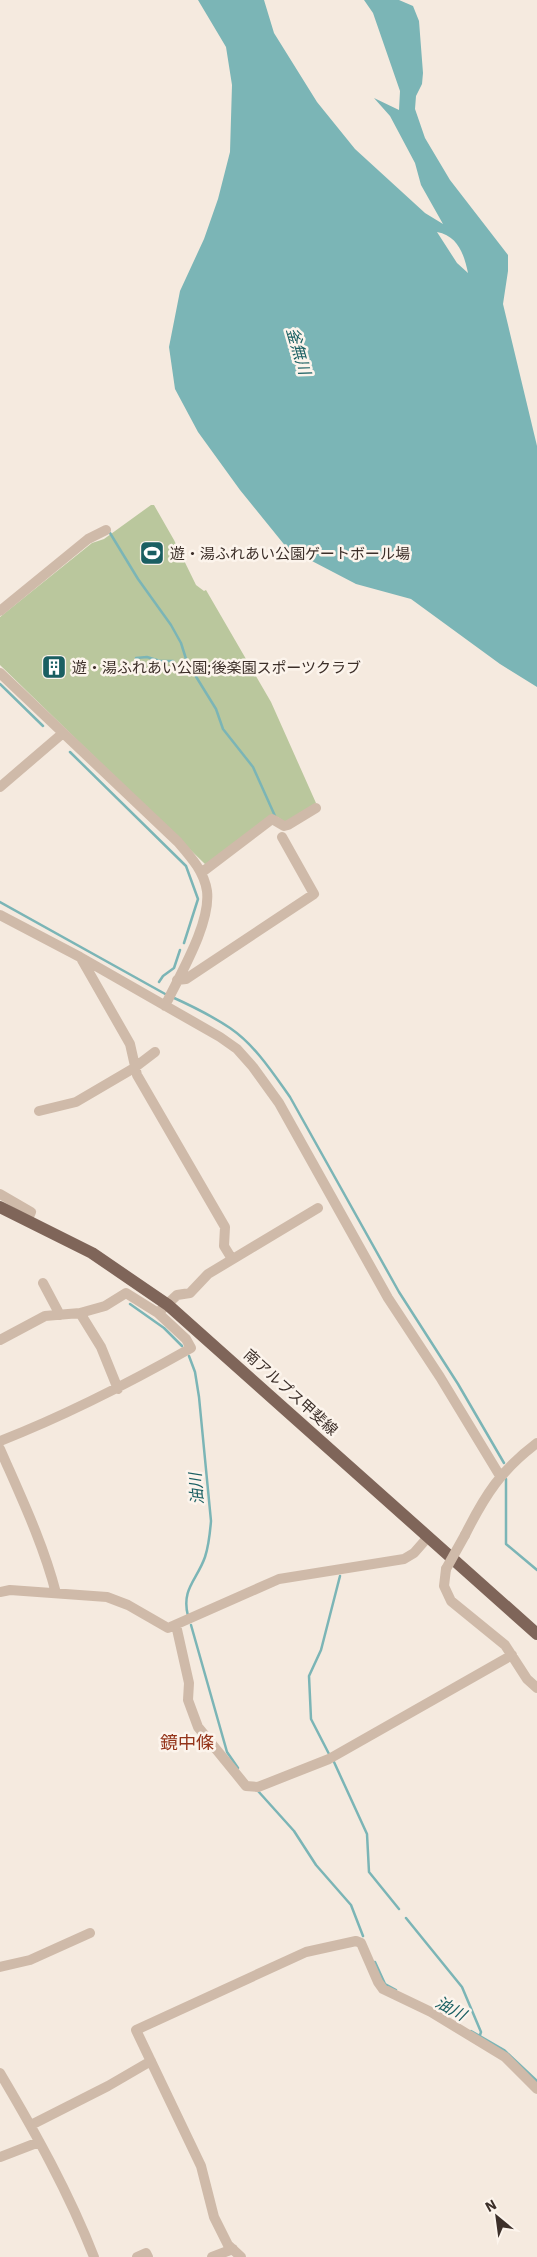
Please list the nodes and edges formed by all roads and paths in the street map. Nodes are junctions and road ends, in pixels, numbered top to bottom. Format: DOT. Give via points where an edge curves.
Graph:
graph roads {
  1 [pos="106,530"];
  2 [pos="0,610"];
  3 [pos="0,673"];
  4 [pos="63,733"];
  5 [pos="0,787"];
  6 [pos="316,808"];
  7 [pos="282,837"];
  8 [pos="201,873"];
  9 [pos="0,915"];
  10 [pos="80,958"];
  11 [pos="177,980"];
  12 [pos="165,1006"];
  13 [pos="155,1052"];
  14 [pos="134,1068"];
  15 [pos="40,1111"];
  16 [pos="0,1194"];
  17 [pos="0,1207"];
  18 [pos="318,1208"];
  19 [pos="27,1221"];
  20 [pos="232,1259"];
  21 [pos="43,1283"];
  22 [pos="163,1309"];
  23 [pos="80,1313"];
  24 [pos="60,1315"];
  25 [pos="0,1340"];
  26 [pos="118,1389"];
  27 [pos="0,1441"];
  28 [pos="537,1443"];
  29 [pos="0,1450"];
  30 [pos="500,1476"];
  31 [pos="428,1537"];
  32 [pos="0,1592"];
  33 [pos="56,1593"];
  34 [pos="176,1625"];
  35 [pos="537,1634"];
  36 [pos="512,1655"];
  37 [pos="537,1688"];
  38 [pos="90,1933"];
  39 [pos="0,1967"];
  40 [pos="151,2061"];
  41 [pos="0,2072"];
  42 [pos="537,2089"];
  43 [pos="31,2124"];
  44 [pos="39,2142"];
  45 [pos="0,2157"];
  46 [pos="233,2249"];
  47 [pos="94,2257"];
  48 [pos="137,2257"];
  49 [pos="148,2257"];
  50 [pos="212,2257"];
  51 [pos="241,2257"];
  1 -- 2 [label="street" via="88,539"];
  3 -- 4 [label="street"];
  4 -- 5 [label="street"];
  4 -- 8 [label="street" via="178,842"];
  6 -- 8 [label="street" via="284,826 272,819"];
  7 -- 11 [label="street" via="314,894 186,979"];
  8 -- 11 [label="street" via="207,890 207,904"];
  9 -- 10 [label="street"];
  10 -- 12 [label="street"];
  10 -- 14 [label="street" via="130,1044"];
  11 -- 12 [label="street"];
  12 -- 30 [label="street" via="220,1036 236,1049 279,1103 388,1298"];
  13 -- 14 [label="street"];
  14 -- 15 [label="street" via="76,1102"];
  14 -- 20 [label="street" via="225,1226 224,1246"];
  16 -- 19 [label="street" via="31,1212"];
  17 -- 19 [label="main road, 南アルプス甲斐線"];
  18 -- 20 [label="street"];
  19 -- 22 [label="main road, 南アルプス甲斐線" via="92,1253"];
  20 -- 22 [label="street" via="208,1274 190,1293 177,1295"];
  21 -- 24 [label="street"];
  22 -- 23 [label="street" via="126,1293 106,1306"];
  22 -- 26 [label="street" via="191,1348"];
  22 -- 31 [label="main road, 南アルプス甲斐線"];
  23 -- 24 [label="street"];
  23 -- 26 [label="street" via="101,1347"];
  24 -- 25 [label="street" via="45,1316"];
  26 -- 27 [label="street"];
  28 -- 30 [label="street"];
  29 -- 33 [label="street" via="30,1516"];
  30 -- 36 [label="street, bridge" via="481,1502 446,1570 444,1586 451,1601 497,1638"];
  31 -- 34 [label="street" via="404,1559 279,1579"];
  31 -- 35 [label="main road, 南アルプス甲斐線"];
  32 -- 33 [label="street"];
  33 -- 34 [label="street" via="107,1597 168,1628"];
  34 -- 36 [label="street" via="190,1682 188,1700 198,1727 246,1786 258,1787 329,1759"];
  36 -- 37 [label="street" via="527,1679"];
  38 -- 39 [label="street" via="30,1960"];
  40 -- 42 [label="street" via="136,2030 306,1952 356,1942 361,1943 383,1989 431,2012 505,2057"];
  40 -- 43 [label="street"];
  40 -- 46 [label="street" via="201,2166 214,2217"];
  41 -- 43 [label="street"];
  43 -- 44 [label="street"];
  44 -- 45 [label="street"];
  44 -- 47 [label="street" via="85,2232"];
  46 -- 50 [label="street"];
  46 -- 51 [label="street"];
  48 -- 49 [label="street" via="146,2253"];
}
